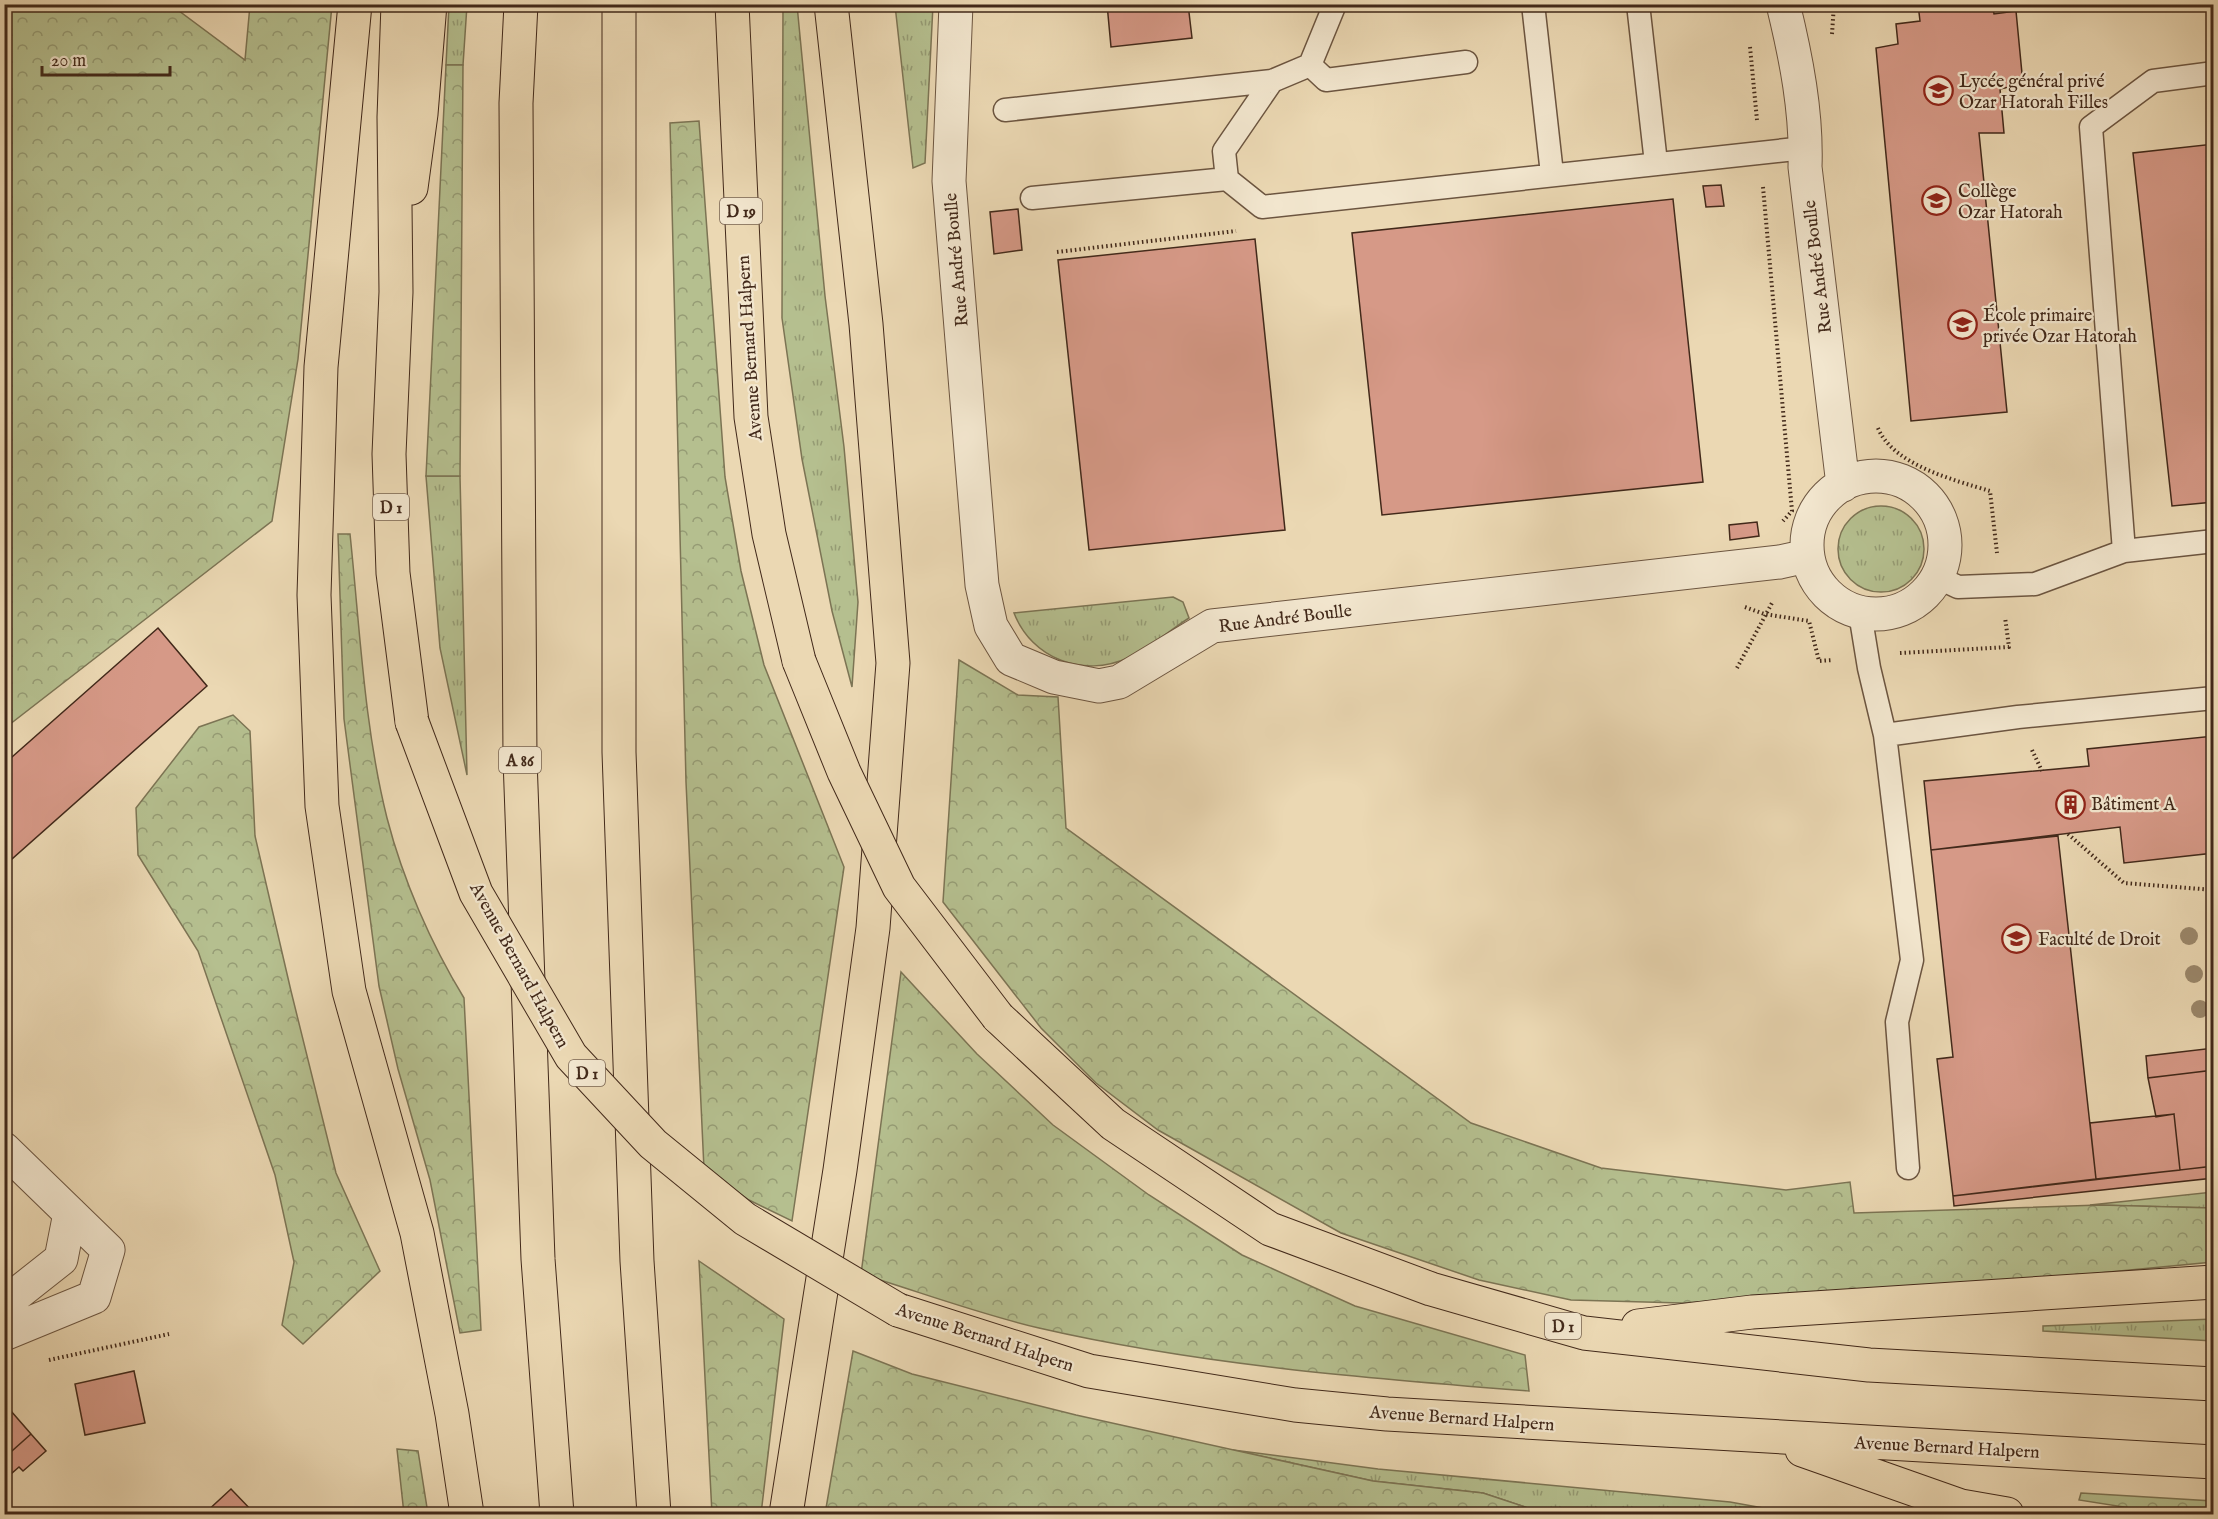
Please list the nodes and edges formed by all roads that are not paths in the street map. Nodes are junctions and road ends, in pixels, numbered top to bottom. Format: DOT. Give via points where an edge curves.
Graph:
graph roads {
  1 [pos="356,4"];
  2 [pos="398,4"];
  3 [pos="430,4"];
  4 [pos="521,4"];
  5 [pos="619,4"];
  6 [pos="732,4"];
  7 [pos="831,4"];
  8 [pos="957,4"];
  9 [pos="1335,4"];
  10 [pos="1533,4"];
  11 [pos="1638,4"];
  12 [pos="1783,4"];
  13 [pos="1807,4"];
  14 [pos="1794,48"];
  15 [pos="1466,62"];
  16 [pos="1310,65"];
  17 [pos="2214,73"];
  18 [pos="1272,81"];
  19 [pos="1005,110"];
  20 [pos="1805,148"];
  21 [pos="1656,163"];
  22 [pos="1552,174"];
  23 [pos="1227,179"];
  24 [pos="1032,198"];
  25 [pos="396,292"];
  26 [pos="1843,484"];
  27 [pos="2214,541"];
  28 [pos="2124,551"];
  29 [pos="1793,559"];
  30 [pos="1937,578"];
  31 [pos="1860,613"];
  32 [pos="800,662"];
  33 [pos="2214,698"];
  34 [pos="1885,735"];
  35 [pos="4,1149"];
  36 [pos="1908,1168"];
  37 [pos="70,1213"];
  38 [pos="2214,1282"];
  39 [pos="4,1304"];
  40 [pos="1584,1333"];
  41 [pos="4,1334"];
  42 [pos="2214,1384"];
  43 [pos="1766,1437"];
  44 [pos="2214,1462"];
  45 [pos="467,1515"];
  46 [pos="557,1515"];
  47 [pos="654,1515"];
  48 [pos="786,1515"];
  49 [pos="2007,1515"];
  1 -- 45 [label="highway" via="321,367 314,595 322,806 349,991 417,1233"];
  2 -- 25 [label="highway" via="394,117"];
  3 -- 25 [label="highway" via="421,114"];
  4 -- 46 [label="highway, A 86" via="516,103 520,759 538,1259"];
  5 -- 47 [label="highway" via="619,752 637,1261"];
  6 -- 32 [label="highway, Avenue Bernard Halpern / D 19" via="751,417 768,534"];
  7 -- 48 [label="highway" via="867,324 893,663 873,928"];
  8 -- 29 [label="street, Rue André Boulle" via="949,181 982,585 991,626 1011,659 1054,677 1099,686 1119,682 1212,626"];
  9 -- 16 [label="lane"];
  10 -- 22 [label="lane"];
  11 -- 21 [label="lane"];
  12 -- 14 [label="street, Rue André Boulle"];
  13 -- 14 [label="street, Rue André Boulle"];
  14 -- 20 [label="street, Rue André Boulle"];
  15 -- 16 [label="lane" via="1326,80"];
  16 -- 18 [label="lane"];
  17 -- 28 [label="lane" via="2153,81 2091,127"];
  18 -- 19 [label="lane"];
  18 -- 23 [label="lane" via="1224,151"];
  20 -- 21 [label="lane"];
  20 -- 26 [label="street, Rue André Boulle"];
  21 -- 22 [label="lane"];
  22 -- 23 [label="lane" via="1262,207"];
  23 -- 24 [label="lane"];
  25 -- 43 [label="highway, Avenue Bernard Halpern / D 1, bridge" via="389,453 392,549 412,722 476,893 572,1056 653,1144 745,1219 898,1310 1089,1371 1295,1405 1387,1414"];
  26 -- 29 [label="street" via="1813,514"];
  26 -- 30 [label="street" via="1864,477 1886,476 1907,483 1925,496 1938,514 1945,535 1945,557"];
  27 -- 28 [label="lane"];
  28 -- 30 [label="lane" via="2035,584 1958,587"];
  29 -- 31 [label="street" via="1841,606"];
  30 -- 31 [label="street" via="1924,596 1905,609 1883,615"];
  31 -- 34 [label="lane"];
  32 -- 40 [label="highway, Avenue Bernard Halpern / D 1, bridge" via="844,772 899,887 998,1017 1113,1124 1270,1229 1431,1289"];
  33 -- 34 [label="lane" via="2018,717"];
  34 -- 36 [label="lane" via="1912,960 1897,1022"];
  35 -- 37 [label="street"];
  37 -- 39 [label="street" via="61,1259"];
  37 -- 41 [label="street" via="108,1250 94,1297"];
  38 -- 40 [label="highway" via="1752,1312"];
  40 -- 42 [label="highway, Avenue Bernard Halpern / D 1" via="1869,1365"];
  43 -- 44 [label="highway, Avenue Bernard Halpern / D 1"];
  43 -- 49 [label="highway" via="1961,1506"];
}
